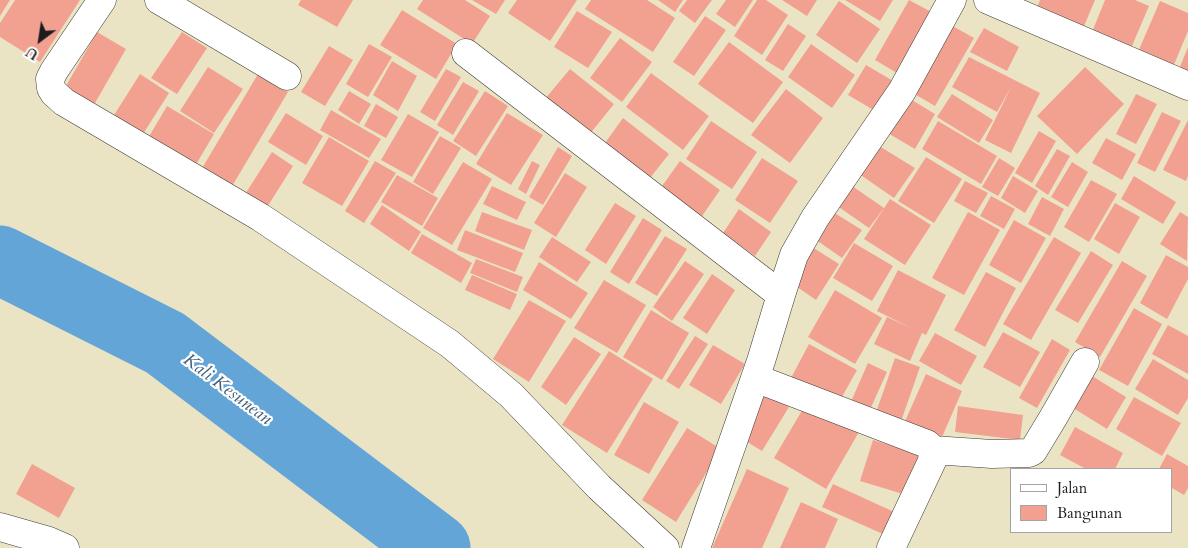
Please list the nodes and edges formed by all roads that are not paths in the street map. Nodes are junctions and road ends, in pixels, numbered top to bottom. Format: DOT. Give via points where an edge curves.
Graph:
graph roads {
  1 [pos="102,0"];
  2 [pos="159,0"];
  3 [pos="952,0"];
  4 [pos="988,0"];
  5 [pos="466,53"];
  6 [pos="286,76"];
  7 [pos="1188,86"];
  8 [pos="780,295"];
  9 [pos="1085,362"];
  10 [pos="755,378"];
  11 [pos="933,450"];
  12 [pos="0,527"];
  13 [pos="65,548"];
  14 [pos="665,548"];
  15 [pos="696,548"];
  16 [pos="891,548"];
  1 -- 14 [label="street" via="50,79 51,88 64,102 260,217 450,344 511,395 599,487"];
  2 -- 6 [label="street"];
  3 -- 8 [label="street" via="902,90 815,218 794,255"];
  4 -- 7 [label="street"];
  5 -- 8 [label="street"];
  8 -- 10 [label="street"];
  9 -- 11 [label="street" via="1029,453"];
  10 -- 11 [label="street" via="927,444"];
  10 -- 15 [label="street"];
  11 -- 16 [label="street" via="932,462"];
  12 -- 13 [label="street"];
}
